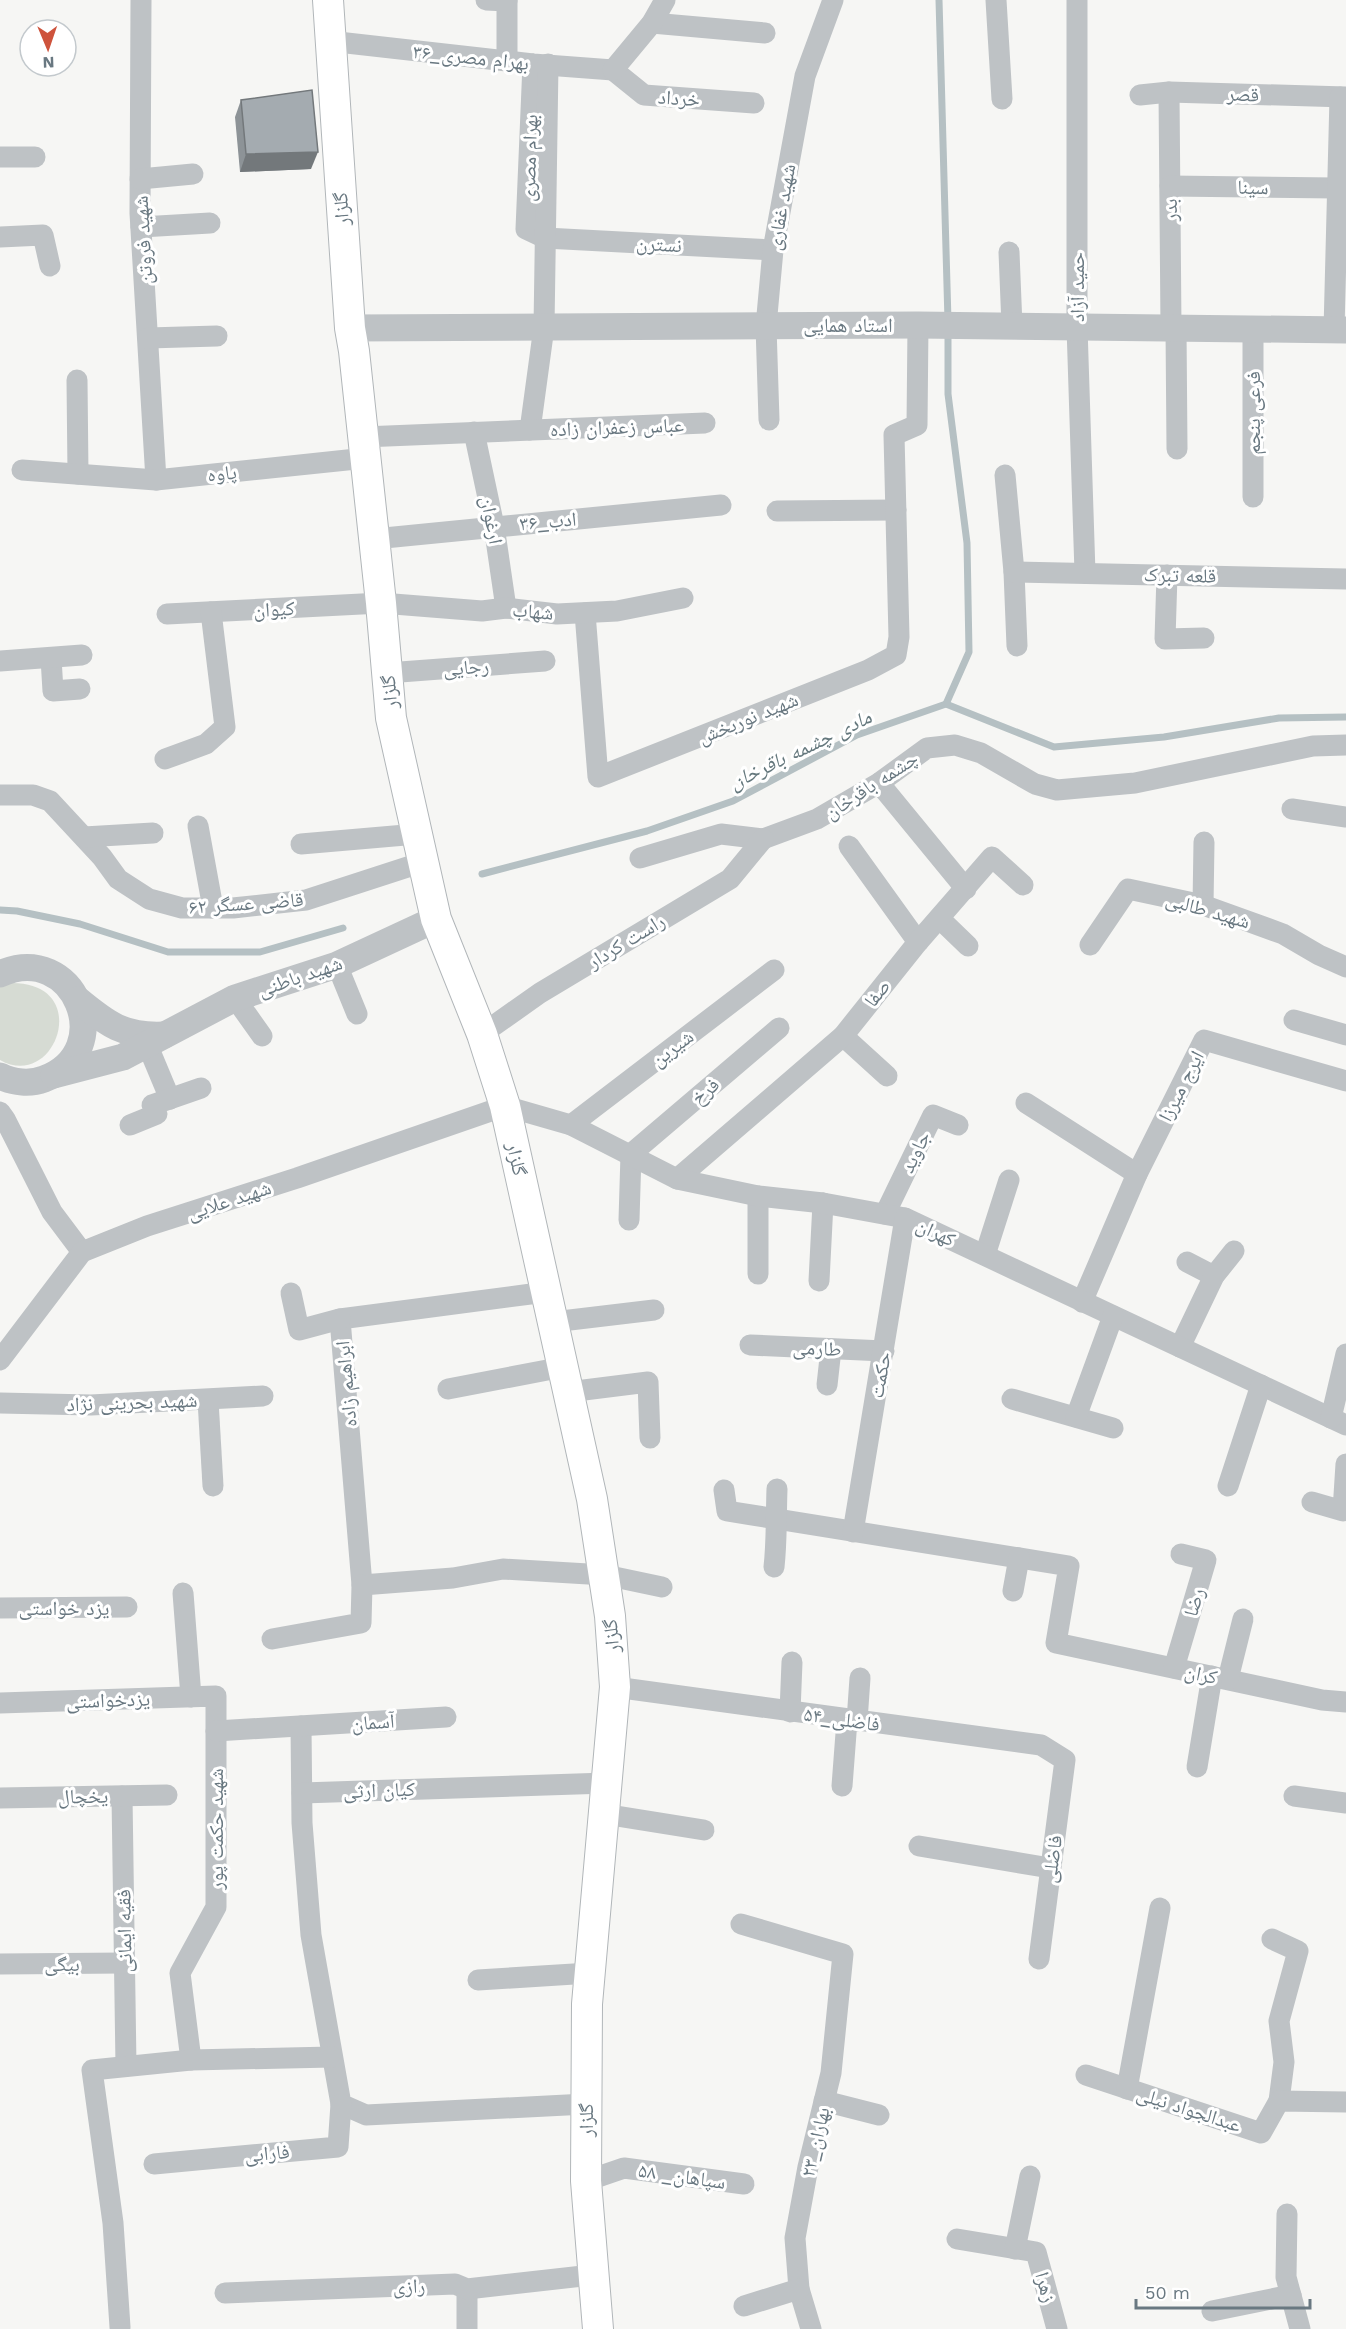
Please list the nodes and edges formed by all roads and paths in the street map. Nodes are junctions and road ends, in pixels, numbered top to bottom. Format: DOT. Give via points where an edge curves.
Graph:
graph roads {
  1 [pos="141,0"];
  2 [pos="327,0"];
  3 [pos="500,0"];
  4 [pos="665,0"];
  5 [pos="833,0"];
  6 [pos="996,0"];
  7 [pos="1077,0"];
  8 [pos="652,23"];
  9 [pos="765,33"];
  10 [pos="330,40"];
  11 [pos="507,61"];
  12 [pos="541,64"];
  13 [pos="613,70"];
  14 [pos="1169,92"];
  15 [pos="1140,95"];
  16 [pos="1343,97"];
  17 [pos="1002,99"];
  18 [pos="754,103"];
  19 [pos="0,157"];
  20 [pos="35,157"];
  21 [pos="193,174"];
  22 [pos="140,179"];
  23 [pos="1170,186"];
  24 [pos="1339,194"];
  25 [pos="210,223"];
  26 [pos="141,227"];
  27 [pos="0,237"];
  28 [pos="545,238"];
  29 [pos="773,250"];
  30 [pos="1009,252"];
  31 [pos="50,266"];
  32 [pos="918,325"];
  33 [pos="766,326"];
  34 [pos="1004,326"];
  35 [pos="544,327"];
  36 [pos="1077,327"];
  37 [pos="350,328"];
  38 [pos="1174,328"];
  39 [pos="1253,329"];
  40 [pos="1340,330"];
  41 [pos="216,336"];
  42 [pos="148,338"];
  43 [pos="77,380"];
  44 [pos="769,420"];
  45 [pos="705,423"];
  46 [pos="530,430"];
  47 [pos="474,432"];
  48 [pos="364,448"];
  49 [pos="1177,449"];
  50 [pos="22,470"];
  51 [pos="78,474"];
  52 [pos="1005,475"];
  53 [pos="156,480"];
  54 [pos="1253,497"];
  55 [pos="721,505"];
  56 [pos="896,510"];
  57 [pos="777,511"];
  58 [pos="494,526"];
  59 [pos="374,539"];
  60 [pos="1014,572"];
  61 [pos="1085,573"];
  62 [pos="1167,574"];
  63 [pos="1346,579"];
  64 [pos="683,598"];
  65 [pos="381,603"];
  66 [pos="506,608"];
  67 [pos="211,612"];
  68 [pos="585,613"];
  69 [pos="167,614"];
  70 [pos="1204,638"];
  71 [pos="1017,646"];
  72 [pos="82,655"];
  73 [pos="51,658"];
  74 [pos="0,661"];
  75 [pos="545,661"];
  76 [pos="387,673"];
  77 [pos="80,689"];
  78 [pos="1346,745"];
  79 [pos="165,759"];
  80 [pos="879,783"];
  81 [pos="0,795"];
  82 [pos="1292,809"];
  83 [pos="1346,817"];
  84 [pos="198,826"];
  85 [pos="153,833"];
  86 [pos="84,837"];
  87 [pos="763,839"];
  88 [pos="1204,842"];
  89 [pos="302,844"];
  90 [pos="849,846"];
  91 [pos="420,848"];
  92 [pos="640,858"];
  93 [pos="1023,885"];
  94 [pos="966,889"];
  95 [pos="1203,905"];
  96 [pos="213,908"];
  97 [pos="436,919"];
  98 [pos="940,919"];
  99 [pos="918,942"];
  100 [pos="1090,945"];
  101 [pos="968,946"];
  102 [pos="337,965"];
  103 [pos="1346,967"];
  104 [pos="774,970"];
  105 [pos="3,971"];
  106 [pos="235,998"];
  107 [pos="78,1000"];
  108 [pos="357,1014"];
  109 [pos="1294,1020"];
  110 [pos="779,1028"];
  111 [pos="482,1034"];
  112 [pos="1346,1035"];
  113 [pos="262,1036"];
  114 [pos="843,1036"];
  115 [pos="156,1040"];
  116 [pos="54,1075"];
  117 [pos="0,1076"];
  118 [pos="887,1076"];
  119 [pos="1346,1081"];
  120 [pos="201,1088"];
  121 [pos="170,1098"];
  122 [pos="1026,1103"];
  123 [pos="505,1106"];
  124 [pos="0,1112"];
  125 [pos="130,1125"];
  126 [pos="571,1125"];
  127 [pos="958,1125"];
  128 [pos="631,1154"];
  129 [pos="1137,1174"];
  130 [pos="677,1179"];
  131 [pos="1009,1180"];
  132 [pos="758,1196"];
  133 [pos="823,1203"];
  134 [pos="895,1216"];
  135 [pos="629,1221"];
  136 [pos="1234,1251"];
  137 [pos="82,1252"];
  138 [pos="985,1255"];
  139 [pos="1187,1262"];
  140 [pos="758,1274"];
  141 [pos="1214,1276"];
  142 [pos="819,1281"];
  143 [pos="546,1292"];
  144 [pos="291,1293"];
  145 [pos="1082,1302"];
  146 [pos="654,1310"];
  147 [pos="1113,1316"];
  148 [pos="340,1318"];
  149 [pos="553,1322"];
  150 [pos="750,1345"];
  151 [pos="1180,1347"];
  152 [pos="831,1349"];
  153 [pos="884,1351"];
  154 [pos="1346,1354"];
  155 [pos="0,1360"];
  156 [pos="566,1380"];
  157 [pos="827,1384"];
  158 [pos="1261,1385"];
  159 [pos="448,1389"];
  160 [pos="263,1396"];
  161 [pos="1012,1399"];
  162 [pos="208,1400"];
  163 [pos="0,1403"];
  164 [pos="1076,1417"];
  165 [pos="1338,1422"];
  166 [pos="1113,1428"];
  167 [pos="650,1438"];
  168 [pos="1346,1464"];
  169 [pos="213,1486"];
  170 [pos="1228,1486"];
  171 [pos="777,1489"];
  172 [pos="724,1490"];
  173 [pos="1312,1502"];
  174 [pos="776,1519"];
  175 [pos="853,1532"];
  176 [pos="1181,1554"];
  177 [pos="1019,1558"];
  178 [pos="774,1567"];
  179 [pos="605,1575"];
  180 [pos="362,1585"];
  181 [pos="662,1587"];
  182 [pos="1013,1591"];
  183 [pos="183,1593"];
  184 [pos="127,1607"];
  185 [pos="0,1608"];
  186 [pos="1243,1619"];
  187 [pos="272,1639"];
  188 [pos="792,1662"];
  189 [pos="1174,1668"];
  190 [pos="860,1678"];
  191 [pos="1220,1678"];
  192 [pos="615,1687"];
  193 [pos="216,1696"];
  194 [pos="191,1697"];
  195 [pos="1346,1702"];
  196 [pos="0,1703"];
  197 [pos="790,1712"];
  198 [pos="446,1717"];
  199 [pos="852,1720"];
  200 [pos="301,1726"];
  201 [pos="216,1731"];
  202 [pos="1065,1760"];
  203 [pos="1197,1767"];
  204 [pos="607,1783"];
  205 [pos="842,1786"];
  206 [pos="302,1793"];
  207 [pos="167,1795"];
  208 [pos="122,1796"];
  209 [pos="1294,1796"];
  210 [pos="0,1798"];
  211 [pos="1346,1803"];
  212 [pos="604,1814"];
  213 [pos="704,1830"];
  214 [pos="919,1846"];
  215 [pos="1050,1868"];
  216 [pos="1160,1908"];
  217 [pos="741,1924"];
  218 [pos="1272,1939"];
  219 [pos="1039,1959"];
  220 [pos="125,1963"];
  221 [pos="0,1964"];
  222 [pos="590,1973"];
  223 [pos="478,1980"];
  224 [pos="332,2057"];
  225 [pos="191,2060"];
  226 [pos="126,2066"];
  227 [pos="1086,2075"];
  228 [pos="1127,2089"];
  229 [pos="824,2101"];
  230 [pos="1279,2101"];
  231 [pos="1346,2102"];
  232 [pos="341,2104"];
  233 [pos="586,2104"];
  234 [pos="879,2115"];
  235 [pos="154,2164"];
  236 [pos="1030,2176"];
  237 [pos="586,2181"];
  238 [pos="744,2184"];
  239 [pos="1287,2214"];
  240 [pos="957,2239"];
  241 [pos="1015,2248"];
  242 [pos="592,2275"];
  243 [pos="467,2289"];
  244 [pos="799,2289"];
  245 [pos="225,2293"];
  246 [pos="1291,2295"];
  247 [pos="744,2306"];
  248 [pos="1212,2312"];
  249 [pos="120,2327"];
  250 [pos="467,2329"];
  251 [pos="598,2329"];
  252 [pos="811,2329"];
  253 [pos="1057,2329"];
  254 [pos="1300,2329"];
  1 -- 22 [label="street, شهید فروتن"];
  2 -- 10 [label="main road, گلزار"];
  3 -- 11 [label="street"];
  4 -- 8 [label="street"];
  5 -- 29 [label="street, شهید غفاری" via="805,76"];
  6 -- 17 [label="street"];
  7 -- 36 [label="street, حمید آزاد"];
  8 -- 9 [label="street"];
  8 -- 13 [label="street"];
  10 -- 11 [label="street, ۳۶_بهرام مصری"];
  10 -- 37 [label="main road, گلزار"];
  11 -- 12 [label="street, ۳۶_بهرام مصری"];
  12 -- 13 [label="street, ۳۶_بهرام مصری"];
  12 -- 28 [label="street, بهرام مصری"];
  13 -- 18 [label="street, خرداد" via="644,95"];
  14 -- 15 [label="street, قصر"];
  14 -- 16 [label="street, قصر"];
  14 -- 23 [label="street, بدر"];
  16 -- 24 [label="street"];
  19 -- 20 [label="street"];
  21 -- 22 [label="street"];
  22 -- 26 [label="street, شهید فروتن"];
  23 -- 24 [label="street, سینا"];
  23 -- 38 [label="street, بدر"];
  24 -- 40 [label="street"];
  25 -- 26 [label="street"];
  26 -- 42 [label="street, شهید فروتن"];
  27 -- 31 [label="street" via="43,235"];
  28 -- 29 [label="street, نسترن"];
  28 -- 35 [label="street, بهرام مصری"];
  29 -- 33 [label="street, شهید غفاری"];
  30 -- 34 [label="street"];
  32 -- 33 [label="street, استاد همایی"];
  32 -- 34 [label="street, استاد همایی"];
  32 -- 56 [label="street" via="917,425 894,435"];
  33 -- 35 [label="street, استاد همایی"];
  33 -- 44 [label="street, شهید غفاری"];
  34 -- 36 [label="street, استاد همایی"];
  35 -- 37 [label="street, استاد همایی"];
  35 -- 46 [label="street, عباس زعفران زاده"];
  36 -- 38 [label="street, استاد همایی"];
  36 -- 61 [label="street, حمید آزاد"];
  37 -- 48 [label="main road, گلزار"];
  38 -- 39 [label="street, استاد همایی"];
  38 -- 49 [label="street, بدر"];
  39 -- 40 [label="street, استاد همایی"];
  39 -- 54 [label="street, فرعی پنجم"];
  41 -- 42 [label="street"];
  42 -- 53 [label="street, شهید فروتن"];
  43 -- 51 [label="street"];
  45 -- 46 [label="street, عباس زعفران زاده"];
  46 -- 47 [label="street, عباس زعفران زاده"];
  47 -- 48 [label="street, عباس زعفران زاده"];
  47 -- 58 [label="street, ارغوان"];
  48 -- 53 [label="street, پاوه"];
  48 -- 59 [label="main road, گلزار"];
  50 -- 51 [label="street, پاوه"];
  51 -- 53 [label="street, پاوه"];
  52 -- 60 [label="street"];
  55 -- 58 [label="street, ۳۶_ادب"];
  56 -- 57 [label="street"];
  56 -- 68 [label="street, شهید نوربخش" via="896,654 868,670 598,777"];
  58 -- 59 [label="street, ۳۶_ادب"];
  58 -- 66 [label="street, ارغوان"];
  59 -- 65 [label="main road, گلزار"];
  60 -- 61 [label="street, قلعه تبرک"];
  60 -- 71 [label="street"];
  61 -- 62 [label="street, قلعه تبرک"];
  62 -- 63 [label="street, قلعه تبرک"];
  62 -- 70 [label="street" via="1165,639"];
  64 -- 68 [label="street, شهاب"];
  65 -- 66 [label="street, شهاب" via="482,611"];
  65 -- 67 [label="street, کیوان"];
  65 -- 76 [label="main road, گلزار"];
  66 -- 68 [label="street, شهاب"];
  67 -- 69 [label="street, کیوان"];
  67 -- 79 [label="street" via="225,727 206,744"];
  72 -- 73 [label="street"];
  73 -- 74 [label="street"];
  73 -- 77 [label="street" via="53,691"];
  75 -- 76 [label="street, رجایی"];
  76 -- 91 [label="main road, گلزار" via="391,718"];
  78 -- 80 [label="street, چشمه باقرخان" via="1313,746 1135,783 1057,790 1035,784 981,753 955,745 927,748"];
  80 -- 87 [label="street, چشمه باقرخان" via="817,819"];
  80 -- 94 [label="street"];
  81 -- 86 [label="street, قاضی عسگر ۶۲" via="33,795 50,801"];
  82 -- 83 [label="street"];
  84 -- 96 [label="street"];
  85 -- 86 [label="street"];
  86 -- 96 [label="street, قاضی عسگر ۶۲" via="118,879 149,899 182,908"];
  87 -- 92 [label="street, چشمه باقرخان" via="721,834"];
  87 -- 111 [label="street, راست کردار" via="730,879 540,993"];
  88 -- 95 [label="street"];
  89 -- 91 [label="street"];
  90 -- 99 [label="street"];
  91 -- 96 [label="street, قاضی عسگر ۶۲" via="306,900"];
  91 -- 97 [label="main road, گلزار"];
  93 -- 94 [label="street, صفا" via="992,857"];
  94 -- 98 [label="street, صفا"];
  95 -- 100 [label="street, شهید طالبی" via="1128,890"];
  95 -- 103 [label="street, شهید طالبی" via="1283,934"];
  97 -- 102 [label="street, شهید باطنی"];
  97 -- 111 [label="main road, گلزار"];
  98 -- 99 [label="street, صفا"];
  98 -- 101 [label="street"];
  99 -- 114 [label="street, صفا"];
  102 -- 106 [label="street, شهید باطنی"];
  102 -- 108 [label="street"];
  104 -- 126 [label="street, شیرین"];
  105 -- 107 [label="street" via="43,970 57,976"];
  106 -- 113 [label="street"];
  106 -- 115 [label="street, شهید باطنی"];
  107 -- 115 [label="street" via="105,1022"];
  107 -- 116 [label="street" via="83,1016 81,1042 68,1064"];
  109 -- 112 [label="street"];
  110 -- 128 [label="street, فرخ"];
  111 -- 123 [label="main road, گلزار"];
  114 -- 118 [label="street"];
  114 -- 130 [label="street, صفا"];
  115 -- 116 [label="street, شهید باطنی" via="123,1057"];
  115 -- 121 [label="street"];
  116 -- 117 [label="street, شهید باطنی" via="21,1082"];
  119 -- 129 [label="street, ایرج میرزا" via="1204,1040"];
  120 -- 121 [label="street"];
  121 -- 125 [label="street" via="152,1105 158,1114"];
  122 -- 129 [label="street"];
  123 -- 126 [label="street, کهران"];
  123 -- 137 [label="street, شهید علایی" via="147,1226"];
  123 -- 143 [label="main road, گلزار"];
  124 -- 137 [label="street" via="52,1212"];
  126 -- 128 [label="street, کهران"];
  127 -- 134 [label="street, جاوید" via="933,1114"];
  128 -- 130 [label="street, کهران"];
  128 -- 135 [label="street"];
  129 -- 145 [label="street, ایرج میرزا"];
  130 -- 132 [label="street, کهران"];
  131 -- 138 [label="street"];
  132 -- 133 [label="street, کهران"];
  132 -- 140 [label="street"];
  133 -- 134 [label="street, کهران"];
  133 -- 142 [label="street"];
  134 -- 138 [label="street, کهران"];
  134 -- 153 [label="street, حکمت"];
  136 -- 141 [label="street"];
  137 -- 155 [label="street"];
  138 -- 145 [label="street, کهران"];
  139 -- 141 [label="street"];
  141 -- 151 [label="street"];
  143 -- 148 [label="street, ابراهیم زاده"];
  143 -- 149 [label="main road, گلزار"];
  144 -- 148 [label="street" via="299,1330"];
  145 -- 147 [label="street, کهران"];
  146 -- 149 [label="street"];
  147 -- 151 [label="street, کهران"];
  147 -- 164 [label="street"];
  148 -- 180 [label="street, ابراهیم زاده"];
  149 -- 156 [label="main road, گلزار"];
  150 -- 152 [label="street, طارمی"];
  151 -- 158 [label="street, کهران"];
  152 -- 153 [label="street, طارمی"];
  152 -- 157 [label="street"];
  153 -- 175 [label="street, حکمت"];
  154 -- 165 [label="street"];
  156 -- 159 [label="street"];
  156 -- 167 [label="street" via="648,1382"];
  156 -- 179 [label="main road, گلزار"];
  158 -- 165 [label="street, کهران"];
  158 -- 170 [label="street"];
  160 -- 162 [label="street, شهید بحرینی نژاد"];
  161 -- 164 [label="street"];
  162 -- 163 [label="street, شهید بحرینی نژاد" via="91,1405"];
  162 -- 169 [label="street"];
  164 -- 166 [label="street"];
  168 -- 173 [label="street" via="1343,1511"];
  171 -- 174 [label="street"];
  172 -- 174 [label="street" via="727,1511"];
  174 -- 175 [label="street"];
  174 -- 178 [label="street"];
  175 -- 177 [label="street"];
  176 -- 189 [label="street, رضا" via="1206,1560"];
  177 -- 182 [label="street"];
  177 -- 189 [label="street, کران" via="1069,1566 1056,1643"];
  179 -- 180 [label="street" via="503,1569 453,1578"];
  179 -- 181 [label="street"];
  179 -- 192 [label="main road, گلزار"];
  180 -- 187 [label="street, ابراهیم زاده" via="361,1623"];
  183 -- 194 [label="street"];
  184 -- 185 [label="street, یزد خواستی"];
  186 -- 191 [label="street"];
  188 -- 197 [label="street"];
  189 -- 191 [label="street, کران"];
  190 -- 199 [label="street"];
  191 -- 195 [label="street, کران"];
  191 -- 203 [label="street"];
  192 -- 197 [label="street, ۵۴_فاضلی"];
  192 -- 204 [label="main road, گلزار"];
  193 -- 194 [label="street, یزدخواستی"];
  193 -- 201 [label="street, شهید حکمت پور"];
  194 -- 196 [label="street, یزدخواستی"];
  197 -- 199 [label="street, ۵۴_فاضلی"];
  198 -- 200 [label="street, آسمان"];
  199 -- 202 [label="street, ۵۴_فاضلی" via="1041,1745"];
  199 -- 205 [label="street"];
  200 -- 201 [label="street"];
  200 -- 206 [label="street"];
  201 -- 225 [label="street, شهید حکمت پور" via="216,1907 180,1973"];
  202 -- 215 [label="street, فاضلی"];
  204 -- 206 [label="street, کیان ارثی"];
  204 -- 212 [label="main road, گلزار"];
  206 -- 224 [label="street" via="311,1935"];
  207 -- 208 [label="street, یخچال"];
  208 -- 210 [label="street, یخچال"];
  208 -- 220 [label="street, فقیه ایمانی"];
  209 -- 211 [label="street"];
  212 -- 213 [label="street"];
  212 -- 222 [label="main road, گلزار"];
  214 -- 215 [label="street"];
  215 -- 219 [label="street, فاضلی"];
  216 -- 228 [label="street"];
  217 -- 229 [label="street, ۲۳_بهاران" via="843,1954 831,2073"];
  218 -- 230 [label="street" via="1298,1952 1279,2022 1284,2062"];
  220 -- 221 [label="street, بیگی"];
  220 -- 226 [label="street, فقیه ایمانی"];
  222 -- 223 [label="street"];
  222 -- 233 [label="main road, گلزار"];
  224 -- 225 [label="street"];
  224 -- 232 [label="street"];
  225 -- 226 [label="street"];
  226 -- 249 [label="street" via="92,2070 113,2223"];
  227 -- 228 [label="street, عبدالجواد نیلی"];
  228 -- 230 [label="street, عبدالجواد نیلی" via="1261,2133"];
  229 -- 234 [label="street"];
  229 -- 244 [label="street, ۲۳_بهاران" via="795,2238"];
  230 -- 231 [label="street"];
  232 -- 233 [label="street" via="366,2115"];
  232 -- 235 [label="street, فارابی" via="338,2147"];
  233 -- 237 [label="main road, گلزار"];
  236 -- 241 [label="street"];
  237 -- 238 [label="street, ۵۸ _سپاهان" via="624,2168"];
  237 -- 242 [label="main road, گلزار"];
  239 -- 246 [label="street" via="1286,2277"];
  240 -- 241 [label="street, زهرا"];
  241 -- 253 [label="street, زهرا" via="1036,2252"];
  242 -- 243 [label="street, رازی"];
  242 -- 251 [label="main road, گلزار"];
  243 -- 245 [label="street, رازی" via="455,2284"];
  243 -- 250 [label="street"];
  244 -- 247 [label="street"];
  244 -- 252 [label="street, ۲۳_بهاران"];
  246 -- 248 [label="street"];
  246 -- 254 [label="street"];
}
